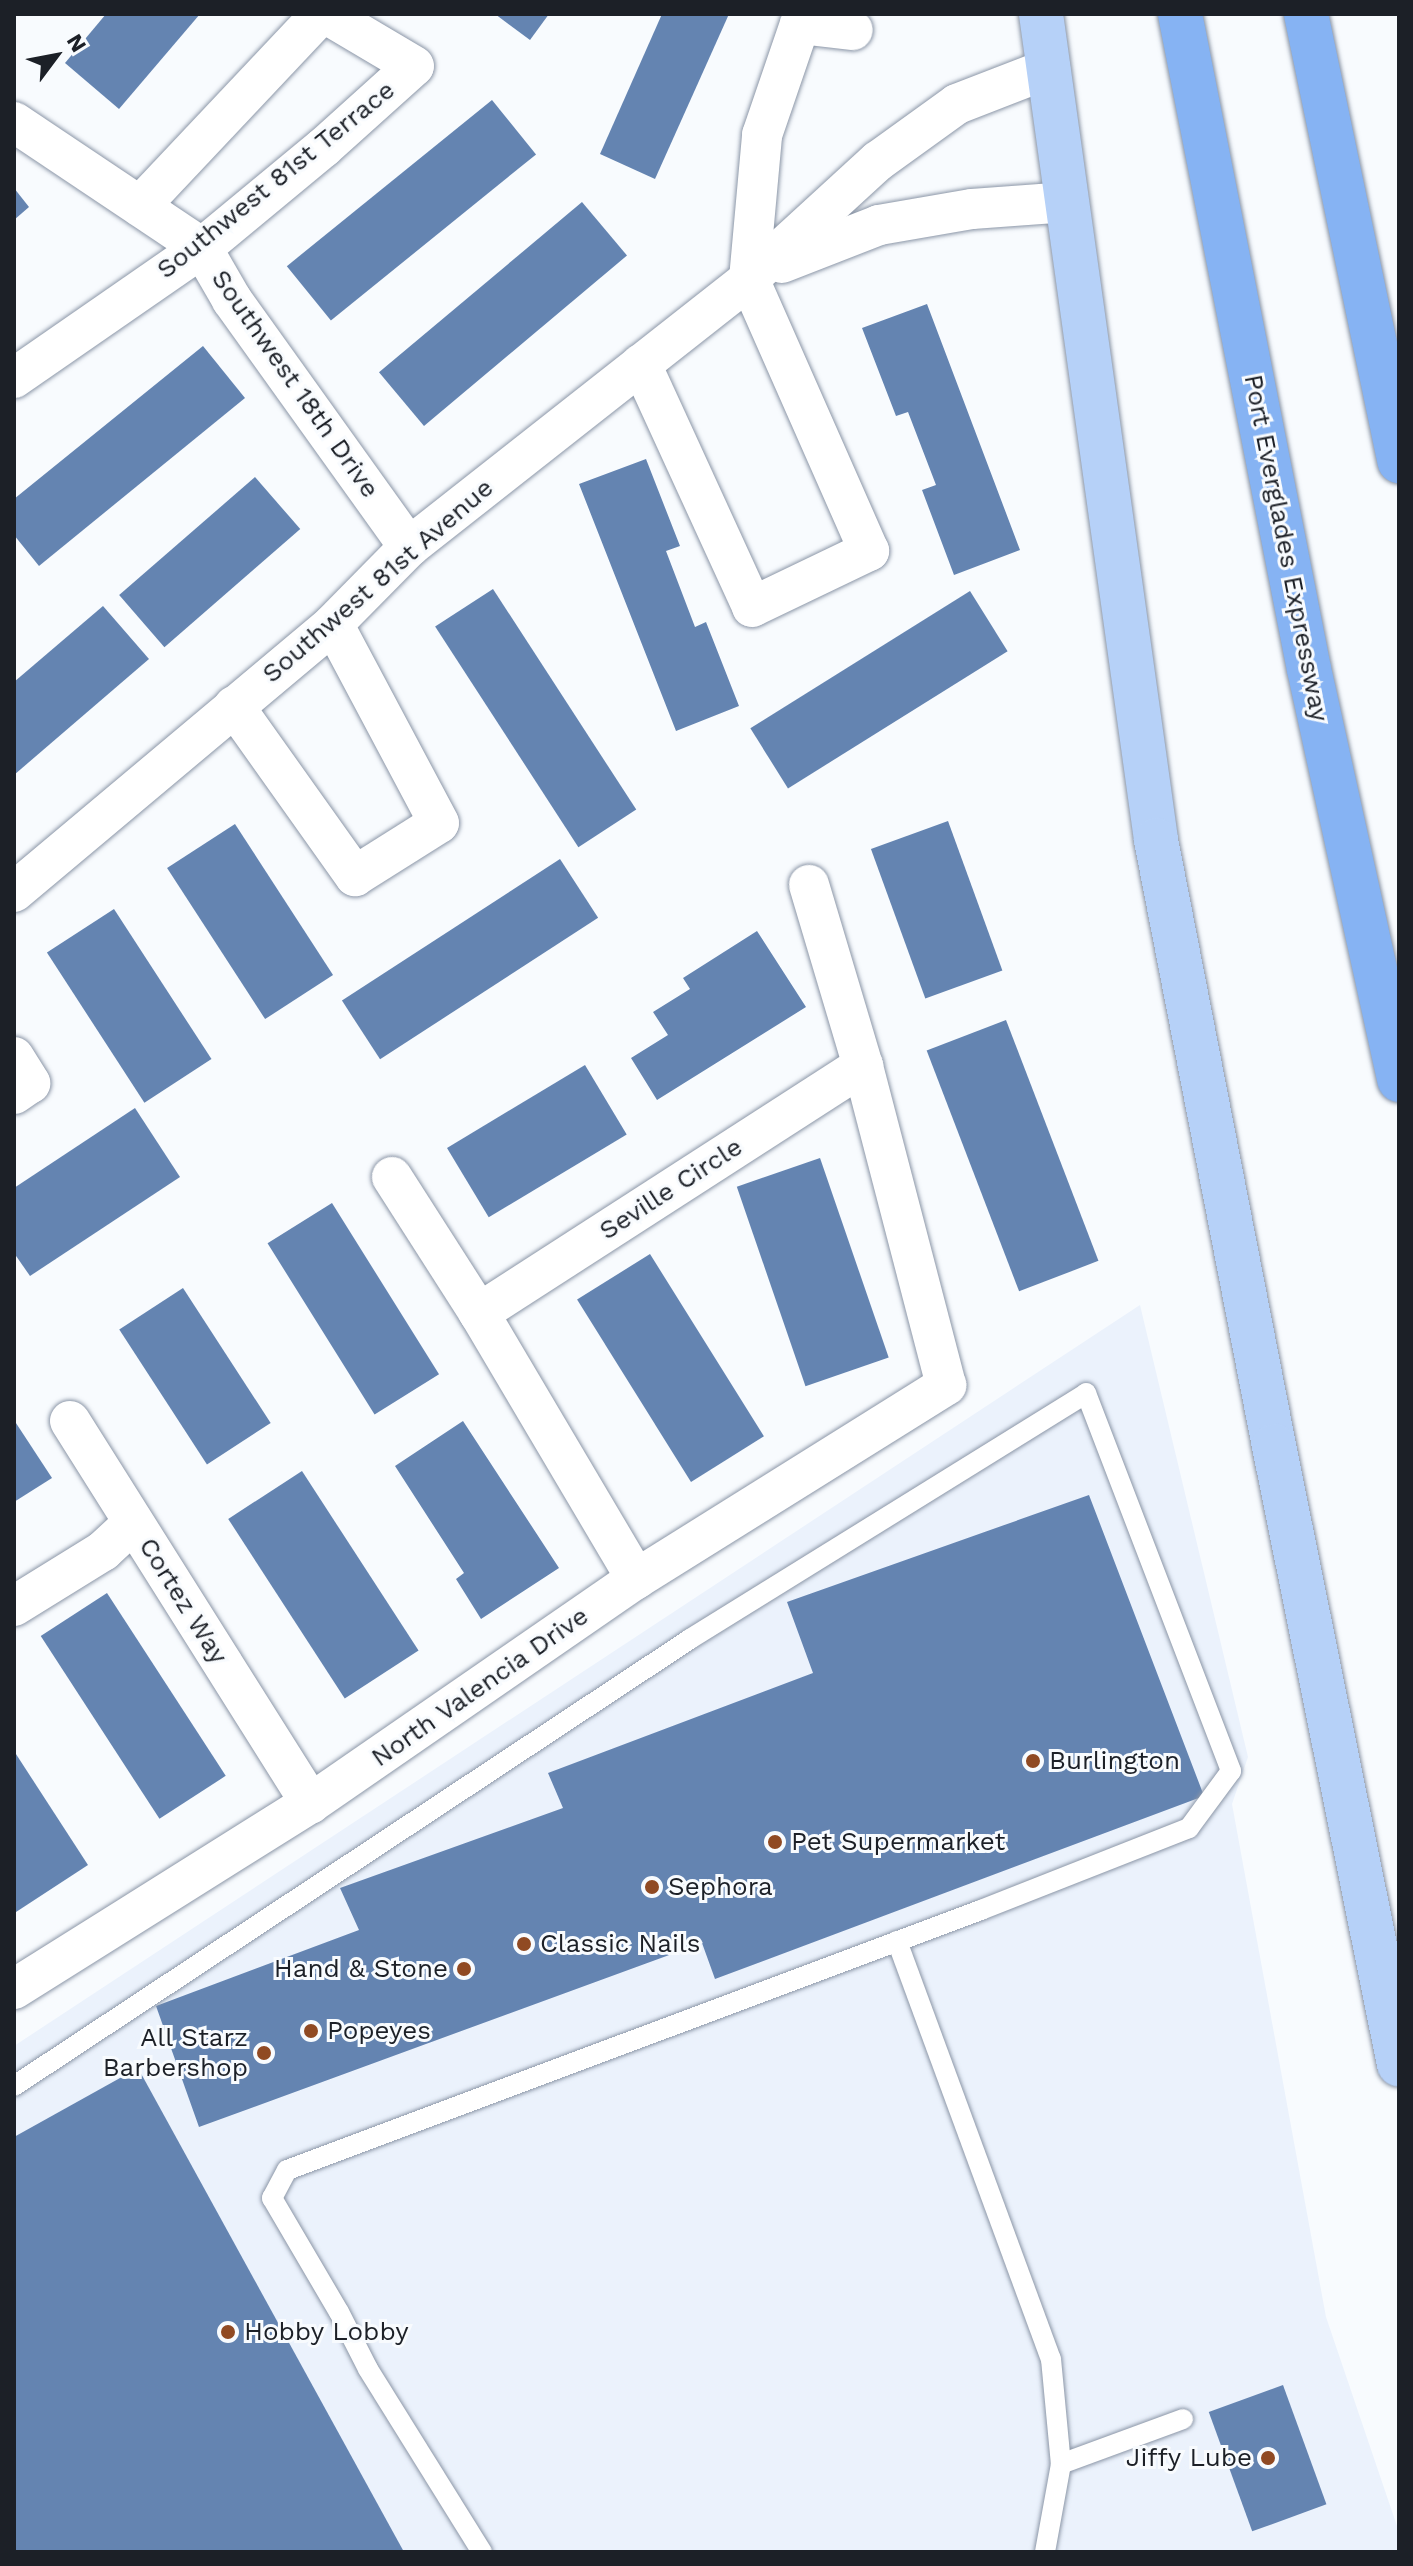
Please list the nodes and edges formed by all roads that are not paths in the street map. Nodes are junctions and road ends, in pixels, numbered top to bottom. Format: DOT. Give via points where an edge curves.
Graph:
graph roads {
  1 [pos="324,14"];
  2 [pos="1041,14"];
  3 [pos="1306,14"];
  4 [pos="1180,15"];
  5 [pos="853,30"];
  6 [pos="1050,68"];
  7 [pos="14,122"];
  8 [pos="1068,202"];
  9 [pos="140,206"];
  10 [pos="202,248"];
  11 [pos="749,279"];
  12 [pos="641,364"];
  13 [pos="14,378"];
  14 [pos="1399,461"];
  15 [pos="409,547"];
  16 [pos="333,624"];
  17 [pos="234,706"];
  18 [pos="809,885"];
  19 [pos="14,892"];
  20 [pos="14,1057"];
  21 [pos="863,1066"];
  22 [pos="1399,1080"];
  23 [pos="14,1094"];
  24 [pos="392,1177"];
  25 [pos="479,1313"];
  26 [pos="70,1421"];
  27 [pos="133,1523"];
  28 [pos="636,1579"];
  29 [pos="14,1606"];
  30 [pos="311,1803"];
  31 [pos="897,1941"];
  32 [pos="14,1989"];
  33 [pos="1399,2064"];
  34 [pos="14,2086"];
  35 [pos="1183,2419"];
  36 [pos="1061,2464"];
  37 [pos="482,2552"];
  38 [pos="1045,2552"];
  1 -- 9 [label="street, Southwest 81st Terrace"];
  1 -- 10 [label="street, Southwest 81st Terrace" via="414,66"];
  2 -- 6 [label="main road"];
  3 -- 14 [label="highway"];
  4 -- 22 [label="highway, Port Everglades Expressway" via="1309,669"];
  5 -- 11 [label="street" via="800,24 762,135"];
  6 -- 8 [label="main road"];
  6 -- 11 [label="street, Southwest 81st Avenue" via="957,104 878,161"];
  7 -- 9 [label="street, Southwest 18th Drive"];
  8 -- 11 [label="street, Southwest 81st Avenue" via="972,209 879,225"];
  8 -- 33 [label="main road" via="1156,840"];
  9 -- 10 [label="street, Southwest 18th Drive"];
  10 -- 13 [label="street, Southwest 81st Terrace"];
  10 -- 15 [label="street, Southwest 18th Drive" via="232,300"];
  11 -- 12 [label="street, Southwest 81st Avenue"];
  11 -- 12 [label="street" via="869,551 752,607"];
  12 -- 15 [label="street, Southwest 81st Avenue"];
  15 -- 16 [label="street, Southwest 81st Avenue"];
  16 -- 17 [label="street, Southwest 81st Avenue"];
  16 -- 17 [label="street" via="439,823 355,876"];
  17 -- 19 [label="street, Southwest 81st Avenue"];
  18 -- 21 [label="street"];
  20 -- 23 [label="street" via="30,1083"];
  21 -- 25 [label="street, Seville Circle"];
  21 -- 28 [label="street, North Valencia Drive" via="946,1385"];
  24 -- 25 [label="street"];
  25 -- 28 [label="street"];
  26 -- 27 [label="street"];
  27 -- 29 [label="street, Cortez Way" via="103,1551"];
  27 -- 30 [label="street, Cortez Way"];
  28 -- 30 [label="street, North Valencia Drive"];
  30 -- 32 [label="street, North Valencia Drive"];
  31 -- 34 [label="lane" via="1189,1828 1231,1771 1086,1393 690,1639"];
  31 -- 36 [label="lane" via="1051,2359"];
  31 -- 37 [label="lane" via="287,2170 272,2198 368,2369"];
  35 -- 36 [label="lane"];
  36 -- 38 [label="lane"];
}
